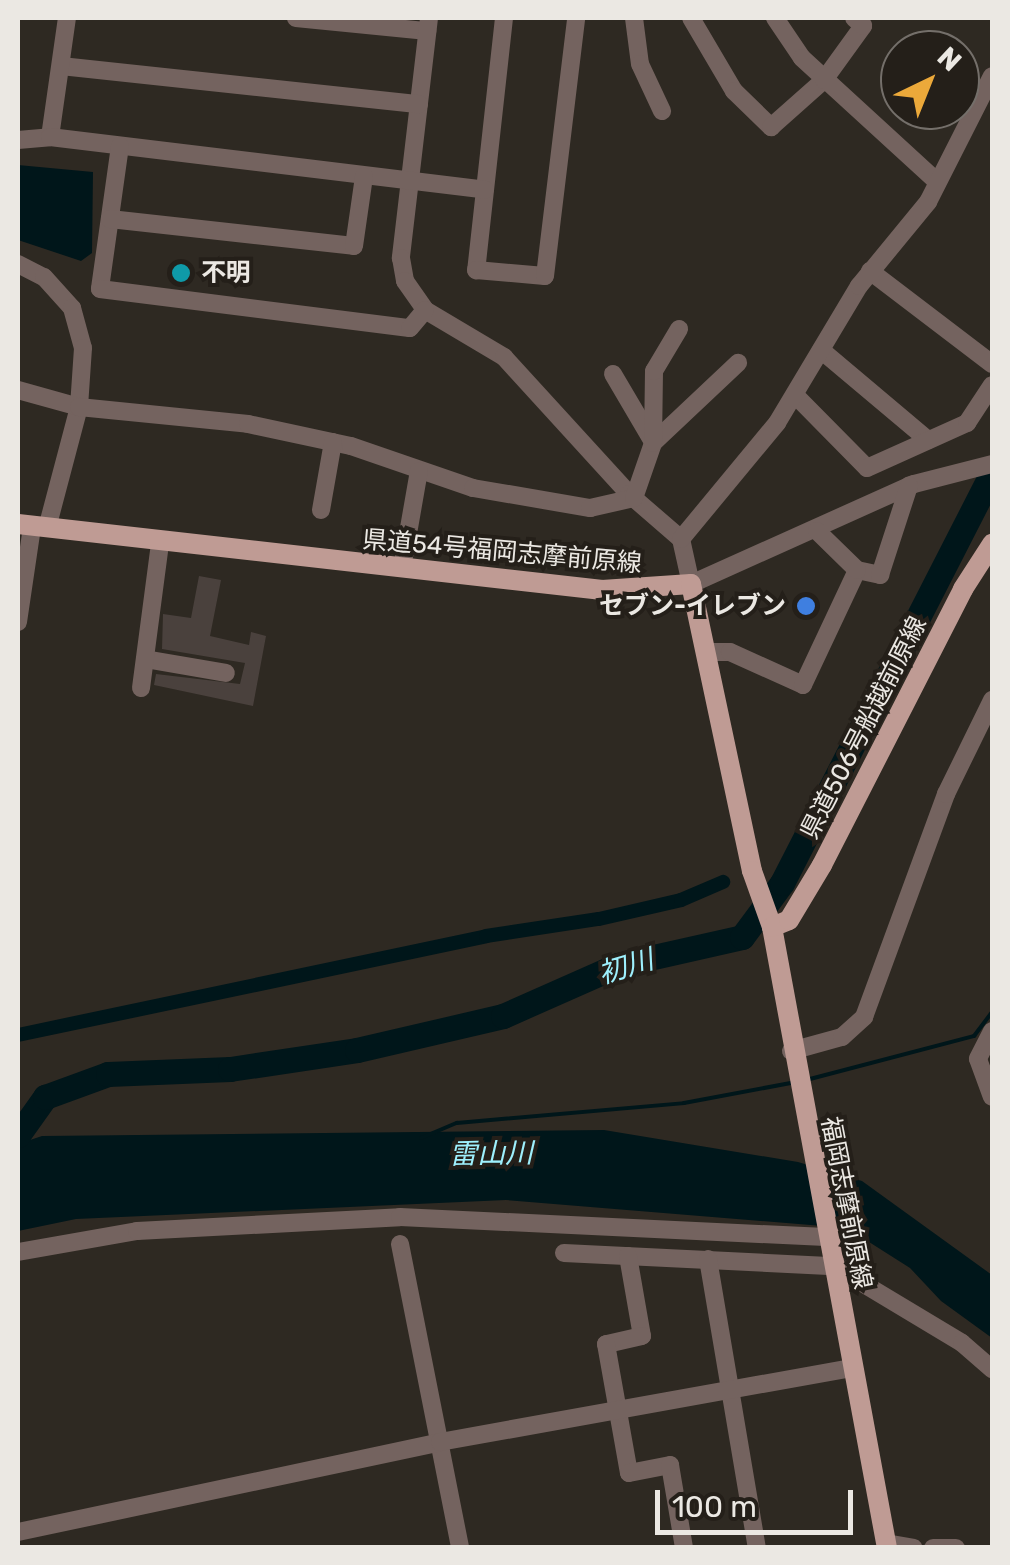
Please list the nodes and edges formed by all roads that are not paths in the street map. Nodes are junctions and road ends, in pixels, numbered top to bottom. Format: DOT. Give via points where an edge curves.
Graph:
graph roads {
  1 [pos="67,18"];
  2 [pos="296,18"];
  3 [pos="504,18"];
  4 [pos="576,18"];
  5 [pos="634,18"];
  6 [pos="691,18"];
  7 [pos="775,18"];
  8 [pos="854,18"];
  9 [pos="428,24"];
  10 [pos="60,66"];
  11 [pos="992,76"];
  12 [pos="824,80"];
  13 [pos="980,99"];
  14 [pos="418,104"];
  15 [pos="662,111"];
  16 [pos="962,130"];
  17 [pos="50,136"];
  18 [pos="18,140"];
  19 [pos="120,146"];
  20 [pos="364,176"];
  21 [pos="934,179"];
  22 [pos="410,182"];
  23 [pos="485,190"];
  24 [pos="110,219"];
  25 [pos="18,264"];
  26 [pos="870,271"];
  27 [pos="426,310"];
  28 [pos="679,329"];
  29 [pos="821,350"];
  30 [pos="738,364"];
  31 [pos="992,364"];
  32 [pos="613,374"];
  33 [pos="992,385"];
  34 [pos="18,390"];
  35 [pos="796,396"];
  36 [pos="79,407"];
  37 [pos="928,440"];
  38 [pos="333,442"];
  39 [pos="653,443"];
  40 [pos="992,464"];
  41 [pos="419,471"];
  42 [pos="912,485"];
  43 [pos="634,498"];
  44 [pos="321,510"];
  45 [pos="32,526"];
  46 [pos="817,532"];
  47 [pos="681,539"];
  48 [pos="160,544"];
  49 [pos="992,544"];
  50 [pos="402,568"];
  51 [pos="857,570"];
  52 [pos="691,584"];
  53 [pos="18,622"];
  54 [pos="705,652"];
  55 [pos="144,659"];
  56 [pos="226,673"];
  57 [pos="140,688"];
  58 [pos="992,700"];
  59 [pos="772,927"];
  60 [pos="992,1032"];
  61 [pos="792,1058"];
  62 [pos="992,1097"];
  63 [pos="826,1238"];
  64 [pos="400,1244"];
  65 [pos="18,1252"];
  66 [pos="564,1254"];
  67 [pos="628,1256"];
  68 [pos="708,1260"];
  69 [pos="834,1266"];
  70 [pos="852,1368"];
  71 [pos="992,1369"];
  72 [pos="731,1390"];
  73 [pos="620,1411"];
  74 [pos="440,1442"];
  75 [pos="18,1532"];
  76 [pos="886,1545"];
  77 [pos="460,1548"];
  78 [pos="684,1548"];
  79 [pos="757,1548"];
  80 [pos="914,1548"];
  81 [pos="934,1548"];
  82 [pos="956,1548"];
  1 -- 10 [label="street"];
  2 -- 9 [label="street"];
  3 -- 23 [label="street"];
  4 -- 23 [label="street" via="545,276 476,270"];
  5 -- 15 [label="street" via="640,64"];
  6 -- 12 [label="street" via="734,91 771,128"];
  7 -- 12 [label="street"];
  8 -- 12 [label="street" via="863,26"];
  9 -- 14 [label="street"];
  10 -- 14 [label="street"];
  10 -- 17 [label="street"];
  11 -- 13 [label="street"];
  12 -- 21 [label="street"];
  14 -- 22 [label="street"];
  16 -- 21 [label="street"];
  17 -- 18 [label="street"];
  17 -- 19 [label="street"];
  19 -- 20 [label="street"];
  19 -- 24 [label="street"];
  20 -- 22 [label="street"];
  20 -- 24 [label="street" via="354,246"];
  21 -- 26 [label="street" via="928,202"];
  22 -- 23 [label="street"];
  22 -- 27 [label="street" via="404,282"];
  24 -- 27 [label="street" via="100,289 410,328"];
  25 -- 36 [label="street" via="44,278 72,308 83,348"];
  26 -- 29 [label="street"];
  26 -- 31 [label="street"];
  27 -- 43 [label="street" via="504,357"];
  28 -- 39 [label="street" via="654,371"];
  29 -- 35 [label="street"];
  29 -- 37 [label="street"];
  30 -- 39 [label="street"];
  32 -- 39 [label="street"];
  33 -- 37 [label="street" via="966,423"];
  34 -- 36 [label="street"];
  35 -- 37 [label="street" via="867,468"];
  35 -- 47 [label="street"];
  36 -- 38 [label="street" via="214,419"];
  36 -- 45 [label="street"];
  38 -- 41 [label="street"];
  38 -- 44 [label="street"];
  39 -- 43 [label="street"];
  40 -- 42 [label="street"];
  41 -- 43 [label="street" via="572,508"];
  41 -- 50 [label="street"];
  42 -- 46 [label="street"];
  42 -- 51 [label="street" via="880,575"];
  43 -- 47 [label="street"];
  45 -- 48 [label="main road, 県道54号福岡志摩前原線"];
  45 -- 53 [label="street"];
  46 -- 51 [label="street"];
  46 -- 52 [label="street"];
  47 -- 52 [label="street"];
  48 -- 50 [label="main road, 県道54号福岡志摩前原線"];
  48 -- 55 [label="street"];
  49 -- 59 [label="main road, 県道506号船越前原線" via="790,920"];
  50 -- 52 [label="main road, 県道54号福岡志摩前原線" via="602,590"];
  51 -- 54 [label="street" via="803,686 730,652"];
  52 -- 54 [label="main road"];
  54 -- 59 [label="main road, 福岡志摩前原線" via="752,871"];
  55 -- 56 [label="street"];
  55 -- 57 [label="street"];
  58 -- 61 [label="street" via="946,794 864,1017 842,1036"];
  59 -- 61 [label="main road, 福岡志摩前原線"];
  60 -- 62 [label="street" via="978,1058"];
  61 -- 63 [label="main road, 福岡志摩前原線"];
  63 -- 65 [label="street" via="400,1217 137,1231"];
  63 -- 69 [label="main road, 福岡志摩前原線"];
  64 -- 74 [label="street"];
  66 -- 67 [label="street"];
  67 -- 68 [label="street"];
  67 -- 73 [label="street" via="642,1336 606,1344"];
  68 -- 69 [label="street"];
  68 -- 72 [label="street"];
  69 -- 70 [label="main road, 福岡志摩前原線"];
  69 -- 71 [label="street" via="962,1343"];
  70 -- 72 [label="street"];
  70 -- 76 [label="main road, 福岡志摩前原線"];
  72 -- 73 [label="street"];
  72 -- 79 [label="street"];
  73 -- 74 [label="street"];
  73 -- 78 [label="street" via="629,1474 670,1465"];
  74 -- 75 [label="street"];
  74 -- 77 [label="street"];
  76 -- 80 [label="street"];
  81 -- 82 [label="street"];
}
